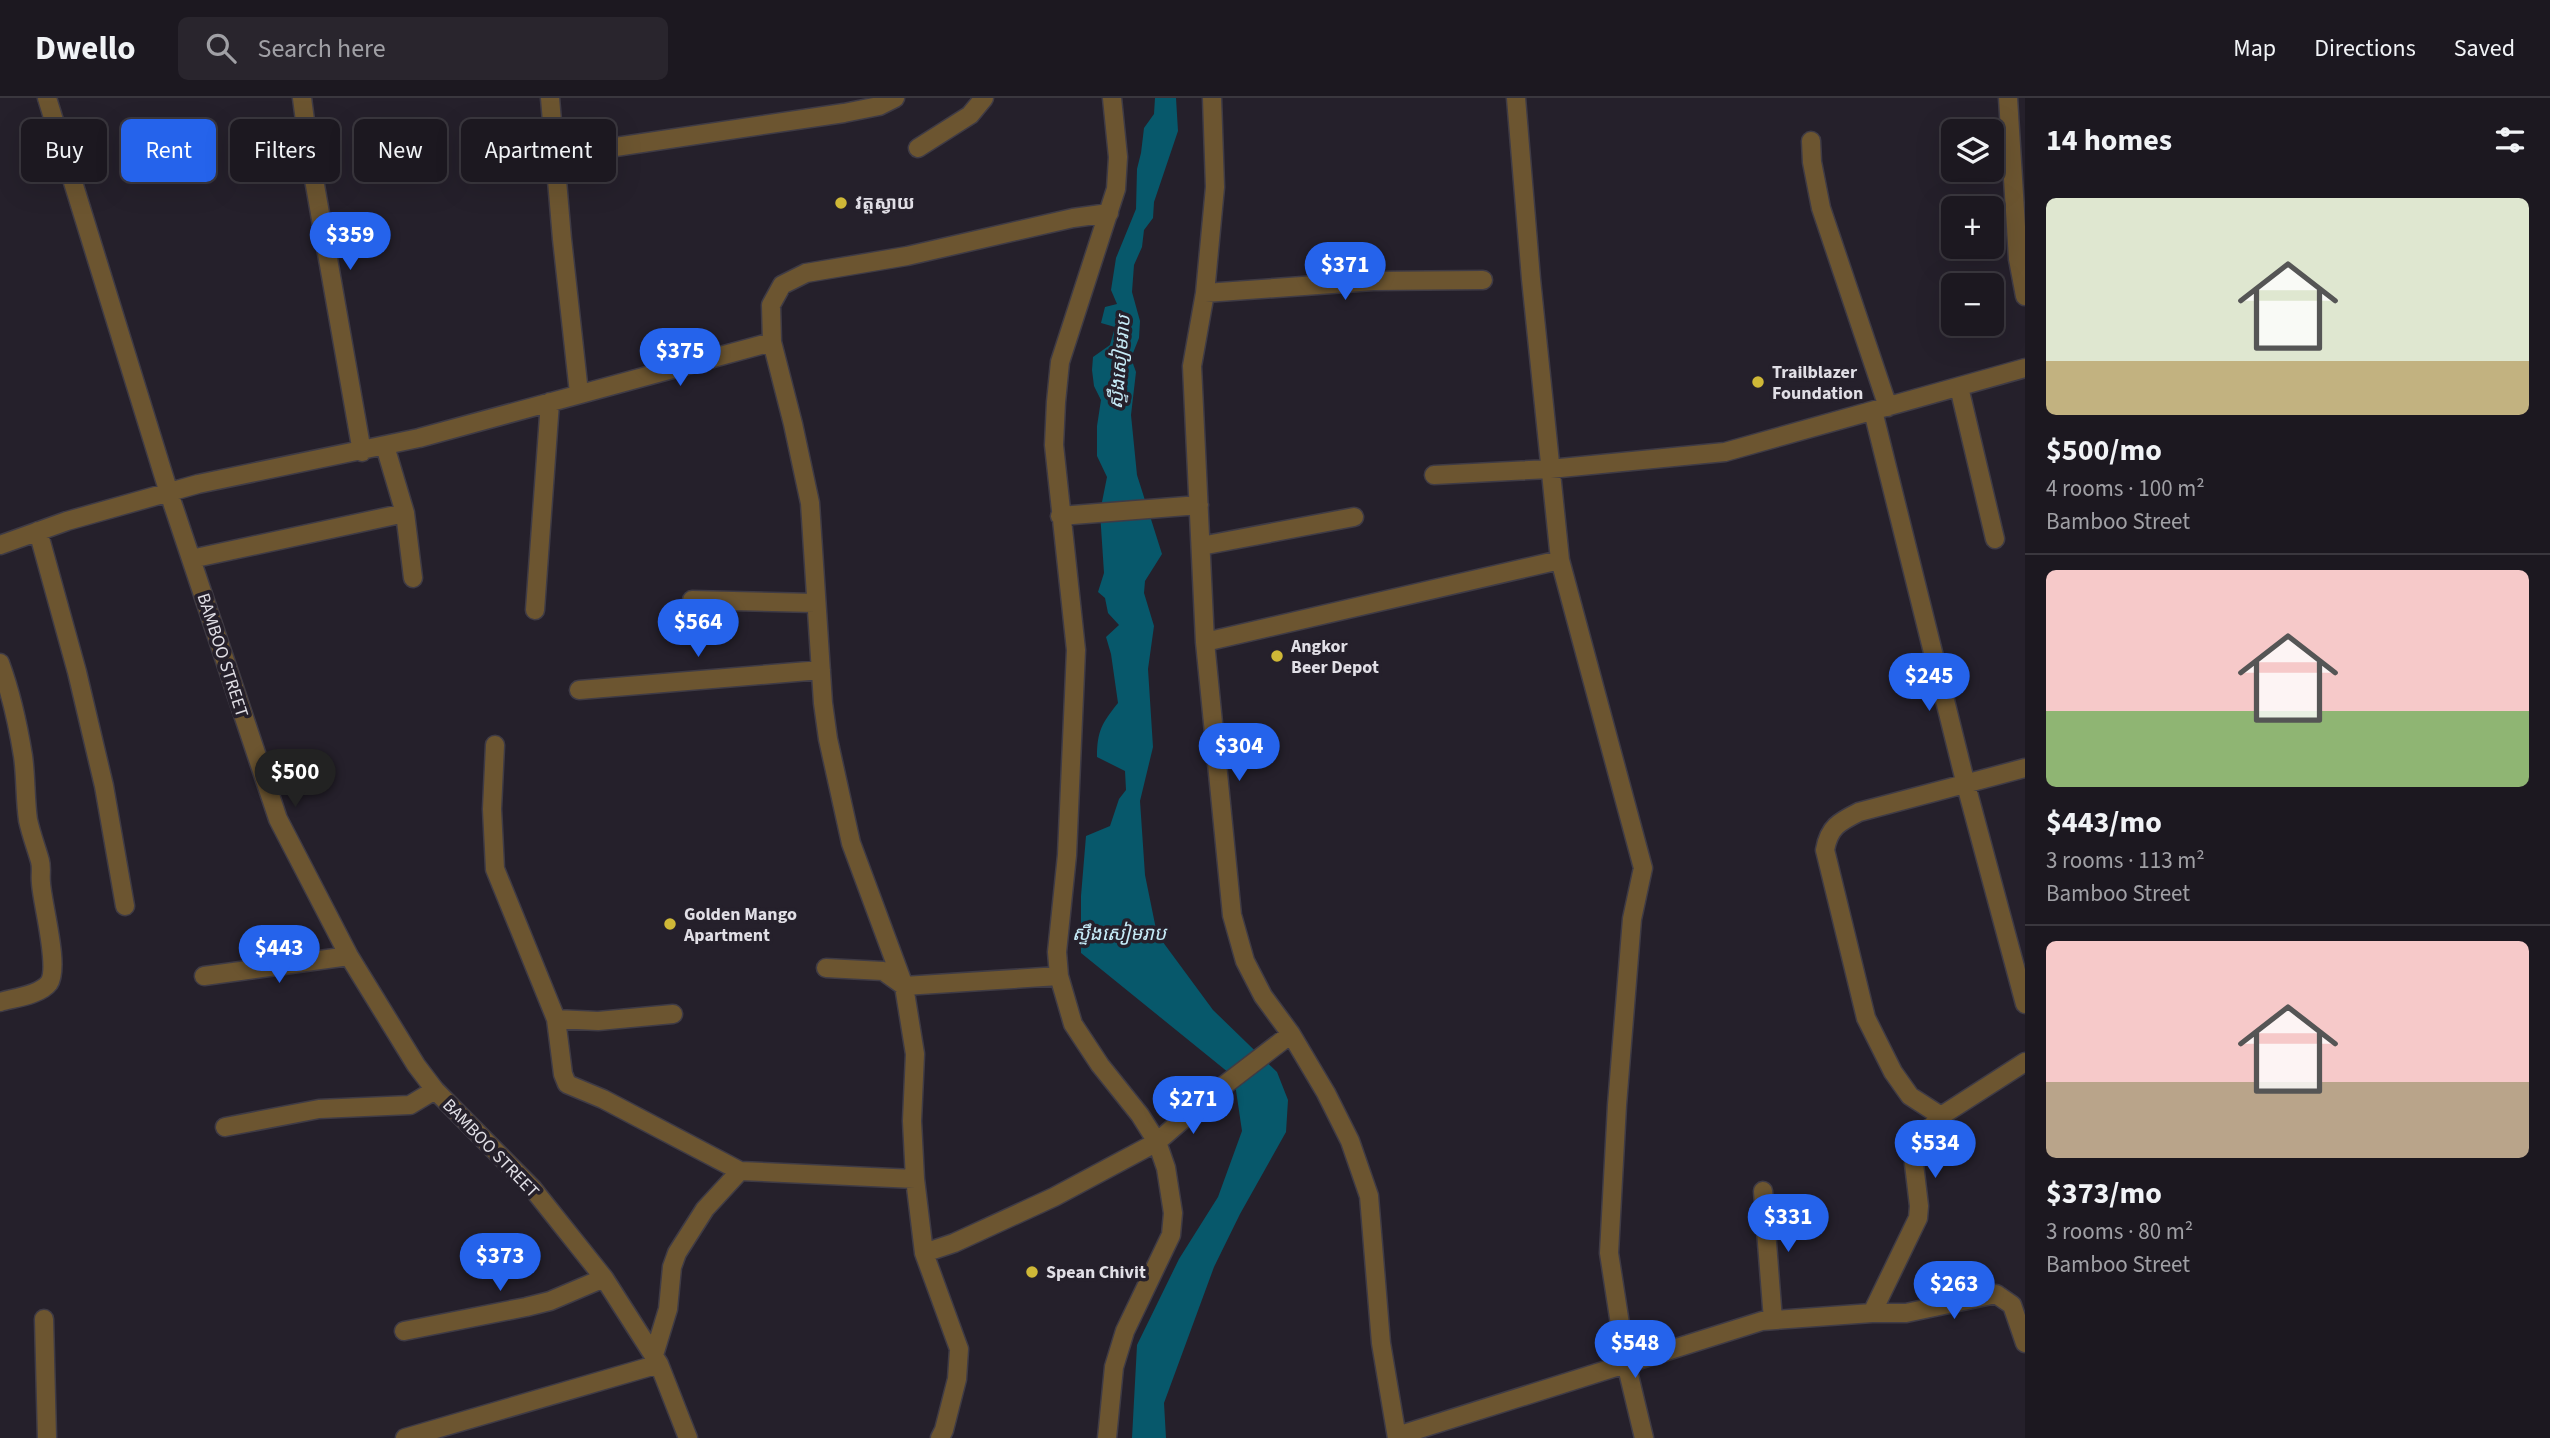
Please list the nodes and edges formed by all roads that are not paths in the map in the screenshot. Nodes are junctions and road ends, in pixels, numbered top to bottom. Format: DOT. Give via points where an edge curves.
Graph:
graph roads {
  1 [pos="47,98"];
  2 [pos="302,98"];
  3 [pos="551,98"];
  4 [pos="895,98"];
  5 [pos="984,98"];
  6 [pos="1112,98"];
  7 [pos="1212,98"];
  8 [pos="1516,98"];
  9 [pos="2008,98"];
  10 [pos="818,107"];
  11 [pos="552,119"];
  12 [pos="1811,141"];
  13 [pos="616,145"];
  14 [pos="918,148"];
  15 [pos="558,182"];
  16 [pos="1110,213"];
  17 [pos="1483,280"];
  18 [pos="1205,293"];
  19 [pos="2025,296"];
  20 [pos="772,342"];
  21 [pos="2025,368"];
  22 [pos="1959,387"];
  23 [pos="579,393"];
  24 [pos="550,402"];
  25 [pos="1881,409"];
  26 [pos="385,446"];
  27 [pos="362,452"];
  28 [pos="1550,470"];
  29 [pos="1434,475"];
  30 [pos="169,493"];
  31 [pos="1199,505"];
  32 [pos="405,513"];
  33 [pos="1060,516"];
  34 [pos="1354,517"];
  35 [pos="38,531"];
  36 [pos="1995,539"];
  37 [pos="0,545"];
  38 [pos="1201,546"];
  39 [pos="191,559"];
  40 [pos="1560,560"];
  41 [pos="413,578"];
  42 [pos="692,600"];
  43 [pos="815,603"];
  44 [pos="535,610"];
  45 [pos="1205,642"];
  46 [pos="0,663"];
  47 [pos="821,670"];
  48 [pos="579,690"];
  49 [pos="495,745"];
  50 [pos="2025,768"];
  51 [pos="1966,785"];
  52 [pos="125,906"];
  53 [pos="349,956"];
  54 [pos="827,968"];
  55 [pos="204,976"];
  56 [pos="1059,976"];
  57 [pos="904,986"];
  58 [pos="0,1002"];
  59 [pos="2025,1004"];
  60 [pos="673,1014"];
  61 [pos="556,1019"];
  62 [pos="1291,1034"];
  63 [pos="2025,1062"];
  64 [pos="435,1090"];
  65 [pos="1941,1116"];
  66 [pos="225,1128"];
  67 [pos="1157,1142"];
  68 [pos="740,1171"];
  69 [pos="915,1179"];
  70 [pos="1763,1191"];
  71 [pos="925,1253"];
  72 [pos="604,1278"];
  73 [pos="1872,1313"];
  74 [pos="44,1319"];
  75 [pos="1773,1320"];
  76 [pos="404,1331"];
  77 [pos="2025,1343"];
  78 [pos="656,1359"];
  79 [pos="1626,1363"];
  80 [pos="1397,1437"];
  81 [pos="47,1438"];
  82 [pos="405,1438"];
  83 [pos="688,1438"];
  84 [pos="940,1438"];
  85 [pos="1107,1438"];
  86 [pos="1644,1438"];
  1 -- 30 [label="street, BAMBOO STREET"];
  2 -- 27 [label="street"];
  3 -- 11 [label="street"];
  4 -- 10 [label="street" via="879,106"];
  5 -- 14 [label="street" via="971,115"];
  6 -- 16 [label="street" via="1118,157"];
  7 -- 18 [label="street" via="1215,187"];
  8 -- 28 [label="street"];
  9 -- 19 [label="street" via="2018,259"];
  10 -- 13 [label="street"];
  12 -- 25 [label="street" via="1821,208"];
  15 -- 23 [label="street"];
  16 -- 20 [label="street" via="797,276 782,285 771,305"];
  16 -- 33 [label="street" via="1060,362 1054,445"];
  17 -- 18 [label="street" via="1373,281"];
  18 -- 31 [label="street" via="1192,366"];
  20 -- 23 [label="street"];
  20 -- 43 [label="street" via="810,503"];
  21 -- 22 [label="street"];
  22 -- 25 [label="street"];
  22 -- 36 [label="street"];
  23 -- 24 [label="street"];
  24 -- 26 [label="street"];
  24 -- 44 [label="street"];
  25 -- 28 [label="street" via="1725,452"];
  25 -- 51 [label="street"];
  26 -- 27 [label="street"];
  26 -- 32 [label="street"];
  27 -- 30 [label="street"];
  28 -- 29 [label="street"];
  28 -- 40 [label="street"];
  30 -- 35 [label="street"];
  30 -- 39 [label="street, BAMBOO STREET"];
  31 -- 33 [label="street"];
  31 -- 38 [label="street"];
  32 -- 39 [label="street"];
  32 -- 41 [label="street"];
  33 -- 56 [label="street" via="1076,650"];
  34 -- 38 [label="street"];
  35 -- 37 [label="street"];
  35 -- 52 [label="street" via="104,786"];
  38 -- 45 [label="street"];
  39 -- 53 [label="street, BAMBOO STREET" via="278,819"];
  40 -- 45 [label="street"];
  40 -- 79 [label="street" via="1643,867 1632,919 1609,1253"];
  42 -- 43 [label="street"];
  43 -- 47 [label="street"];
  45 -- 62 [label="street" via="1232,915 1245,961"];
  46 -- 58 [label="street" via="11,693 23,757 26,808 41,864 52,977 44,988"];
  47 -- 48 [label="street"];
  47 -- 57 [label="street" via="828,738 851,843"];
  49 -- 61 [label="street" via="495,869"];
  50 -- 51 [label="street"];
  51 -- 59 [label="street"];
  51 -- 65 [label="street" via="1859,812 1828,834 1825,850 1866,1018 1910,1096"];
  53 -- 55 [label="street"];
  53 -- 64 [label="street, BAMBOO STREET"];
  54 -- 57 [label="street" via="883,971"];
  56 -- 57 [label="street"];
  56 -- 67 [label="street" via="1083,1041"];
  57 -- 69 [label="street" via="915,1054"];
  60 -- 61 [label="street" via="598,1021"];
  61 -- 68 [label="street" via="568,1084"];
  62 -- 67 [label="street"];
  62 -- 80 [label="street" via="1350,1141 1368,1196 1381,1343"];
  63 -- 65 [label="street"];
  64 -- 66 [label="street" via="410,1105 319,1109"];
  64 -- 72 [label="street, BAMBOO STREET" via="533,1189"];
  65 -- 73 [label="street" via="1916,1151 1919,1206 1915,1228"];
  67 -- 71 [label="street" via="1054,1197"];
  67 -- 85 [label="street" via="1171,1193 1171,1235 1117,1355"];
  68 -- 69 [label="street"];
  68 -- 78 [label="street" via="705,1209 677,1253"];
  69 -- 71 [label="street"];
  70 -- 75 [label="street"];
  71 -- 84 [label="street" via="959,1349 957,1379"];
  72 -- 76 [label="street" via="550,1301"];
  72 -- 78 [label="street, BAMBOO STREET"];
  73 -- 75 [label="street"];
  73 -- 77 [label="street" via="1906,1313 1996,1294 2012,1305"];
  74 -- 81 [label="street"];
  75 -- 79 [label="street"];
  78 -- 82 [label="street"];
  78 -- 83 [label="street, BAMBOO STREET"];
  79 -- 80 [label="street"];
  79 -- 86 [label="street"];
}
